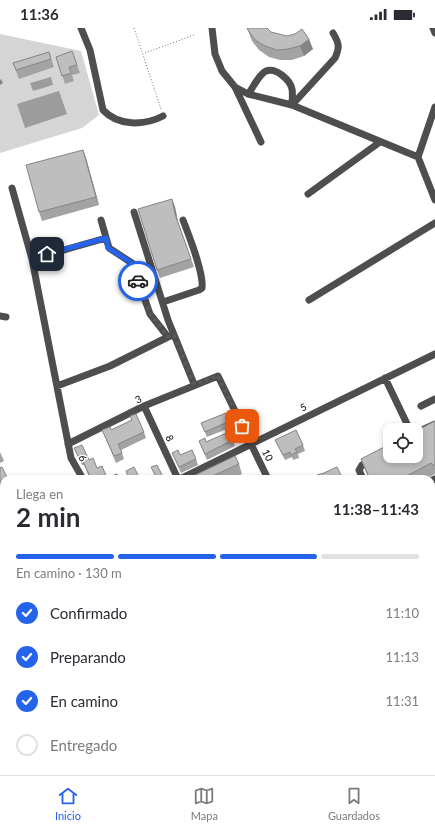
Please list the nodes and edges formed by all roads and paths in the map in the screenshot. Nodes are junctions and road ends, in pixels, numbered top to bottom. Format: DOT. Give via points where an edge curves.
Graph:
graph roads {
  1 [pos="81,28"];
  2 [pos="134,28"];
  3 [pos="212,28"];
  4 [pos="433,28"];
  5 [pos="334,33"];
  6 [pos="435,33"];
  7 [pos="194,35"];
  8 [pos="144,53"];
  9 [pos="235,87"];
  10 [pos="248,94"];
  11 [pos="292,105"];
  12 [pos="435,107"];
  13 [pos="163,116"];
  14 [pos="261,142"];
  15 [pos="380,142"];
  16 [pos="418,157"];
  17 [pos="12,188"];
  18 [pos="308,194"];
  19 [pos="435,200"];
  20 [pos="134,212"];
  21 [pos="101,220"];
  22 [pos="183,220"];
  23 [pos="435,223"];
  24 [pos="106,238"];
  25 [pos="32,259"];
  26 [pos="309,300"];
  27 [pos="163,302"];
  28 [pos="171,336"];
  29 [pos="435,354"];
  30 [pos="218,376"];
  31 [pos="385,378"];
  32 [pos="194,384"];
  33 [pos="57,386"];
  34 [pos="435,399"];
  35 [pos="144,406"];
  36 [pos="421,406"];
  37 [pos="407,423"];
  38 [pos="435,424"];
  39 [pos="242,426"];
  40 [pos="423,430"];
  41 [pos="68,444"];
  42 [pos="251,444"];
  43 [pos="215,446"];
  44 [pos="379,455"];
  45 [pos="81,475"];
  46 [pos="177,475"];
  47 [pos="187,475"];
  48 [pos="266,475"];
  49 [pos="361,475"];
  1 -- 13 [label="street" via="90,50 103,110 109,116 133,123 156,120"];
  2 -- 8 [label="path"];
  3 -- 9 [label="street" via="215,54 222,72"];
  4 -- 6 [label="street"];
  5 -- 11 [label="street" via="339,42 335,58"];
  7 -- 8 [label="path"];
  8 -- 13 [label="path"];
  9 -- 10 [label="street"];
  9 -- 14 [label="street"];
  10 -- 11 [label="street"];
  10 -- 11 [label="street" via="266,71 273,71 289,82 292,89"];
  11 -- 15 [label="street"];
  12 -- 16 [label="street"];
  15 -- 16 [label="street"];
  15 -- 18 [label="street"];
  16 -- 19 [label="street"];
  17 -- 25 [label="street, 6"];
  20 -- 27 [label="street"];
  21 -- 24 [label="street"];
  22 -- 27 [label="street" via="200,270 202,288"];
  23 -- 26 [label="street"];
  24 -- 25 [label="street"];
  24 -- 28 [label="street" via="108,248 132,263 150,314"];
  25 -- 33 [label="street, 6"];
  27 -- 28 [label="street"];
  28 -- 32 [label="street"];
  28 -- 33 [label="street" via="110,366"];
  29 -- 31 [label="street, 5"];
  30 -- 32 [label="street, 3"];
  30 -- 39 [label="street, 10"];
  31 -- 37 [label="street"];
  31 -- 42 [label="street, 5"];
  32 -- 35 [label="street, 3"];
  33 -- 41 [label="street, 6"];
  34 -- 36 [label="street"];
  35 -- 41 [label="street, 3"];
  35 -- 46 [label="street, 8"];
  38 -- 40 [label="street"];
  39 -- 42 [label="street, 10"];
  39 -- 43 [label="path" via="212,439"];
  41 -- 45 [label="street, 6"];
  42 -- 47 [label="street, 5"];
  42 -- 48 [label="street, 10"];
  44 -- 49 [label="street" via="362,465"];
}
